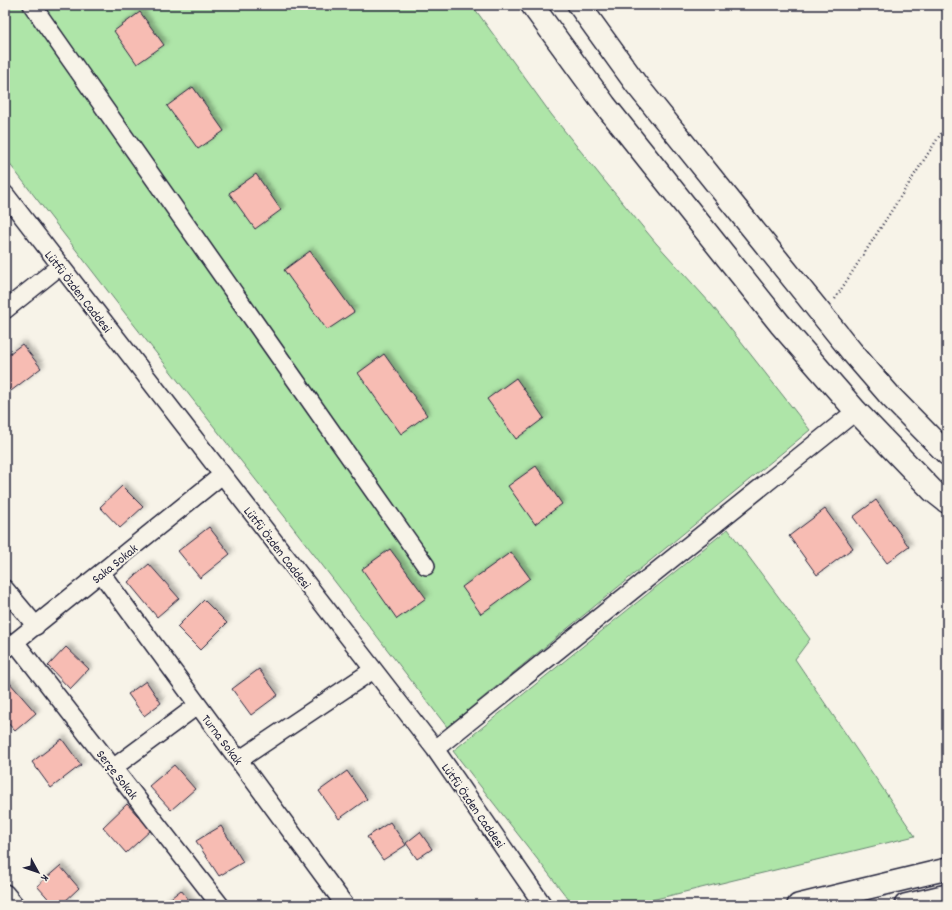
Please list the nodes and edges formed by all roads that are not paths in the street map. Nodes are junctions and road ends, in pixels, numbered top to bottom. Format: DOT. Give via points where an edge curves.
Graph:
graph roads {
  1 [pos="32,5"];
  2 [pos="532,5"];
  3 [pos="580,5"];
  4 [pos="5,194"];
  5 [pos="60,266"];
  6 [pos="5,310"];
  7 [pos="856,411"];
  8 [pos="947,454"];
  9 [pos="222,475"];
  10 [pos="947,502"];
  11 [pos="426,566"];
  12 [pos="101,573"];
  13 [pos="5,589"];
  14 [pos="36,626"];
  15 [pos="10,646"];
  16 [pos="373,670"];
  17 [pos="198,705"];
  18 [pos="435,749"];
  19 [pos="239,760"];
  20 [pos="113,768"];
  21 [pos="947,869"];
  22 [pos="5,893"];
  23 [pos="947,895"];
  24 [pos="15,905"];
  25 [pos="220,905"];
  26 [pos="345,905"];
  27 [pos="543,905"];
  28 [pos="798,905"];
  29 [pos="905,905"];
  1 -- 11 [label="street"];
  2 -- 7 [label="main road" via="668,185 780,324"];
  3 -- 8 [label="main road" via="636,84 823,317 891,396"];
  4 -- 5 [label="street, Lütfü Özden Caddesi"];
  5 -- 6 [label="street"];
  5 -- 9 [label="street, Lütfü Özden Caddesi"];
  7 -- 10 [label="main road" via="922,480"];
  7 -- 18 [label="street"];
  9 -- 12 [label="street, Saka Sokak"];
  9 -- 16 [label="street, Lütfü Özden Caddesi"];
  12 -- 14 [label="street, Saka Sokak"];
  12 -- 17 [label="street, Turna Sokak"];
  13 -- 14 [label="street"];
  14 -- 15 [label="street, Saka Sokak"];
  15 -- 20 [label="street, Serçe Sokak"];
  16 -- 18 [label="street, Lütfü Özden Caddesi"];
  16 -- 19 [label="street"];
  17 -- 19 [label="street, Turna Sokak"];
  17 -- 20 [label="street"];
  18 -- 27 [label="street, Lütfü Özden Caddesi"];
  19 -- 26 [label="street, Turna Sokak"];
  20 -- 25 [label="street, Serçe Sokak"];
  21 -- 28 [label="street"];
  22 -- 24 [label="street"];
  23 -- 29 [label="street"];
}
